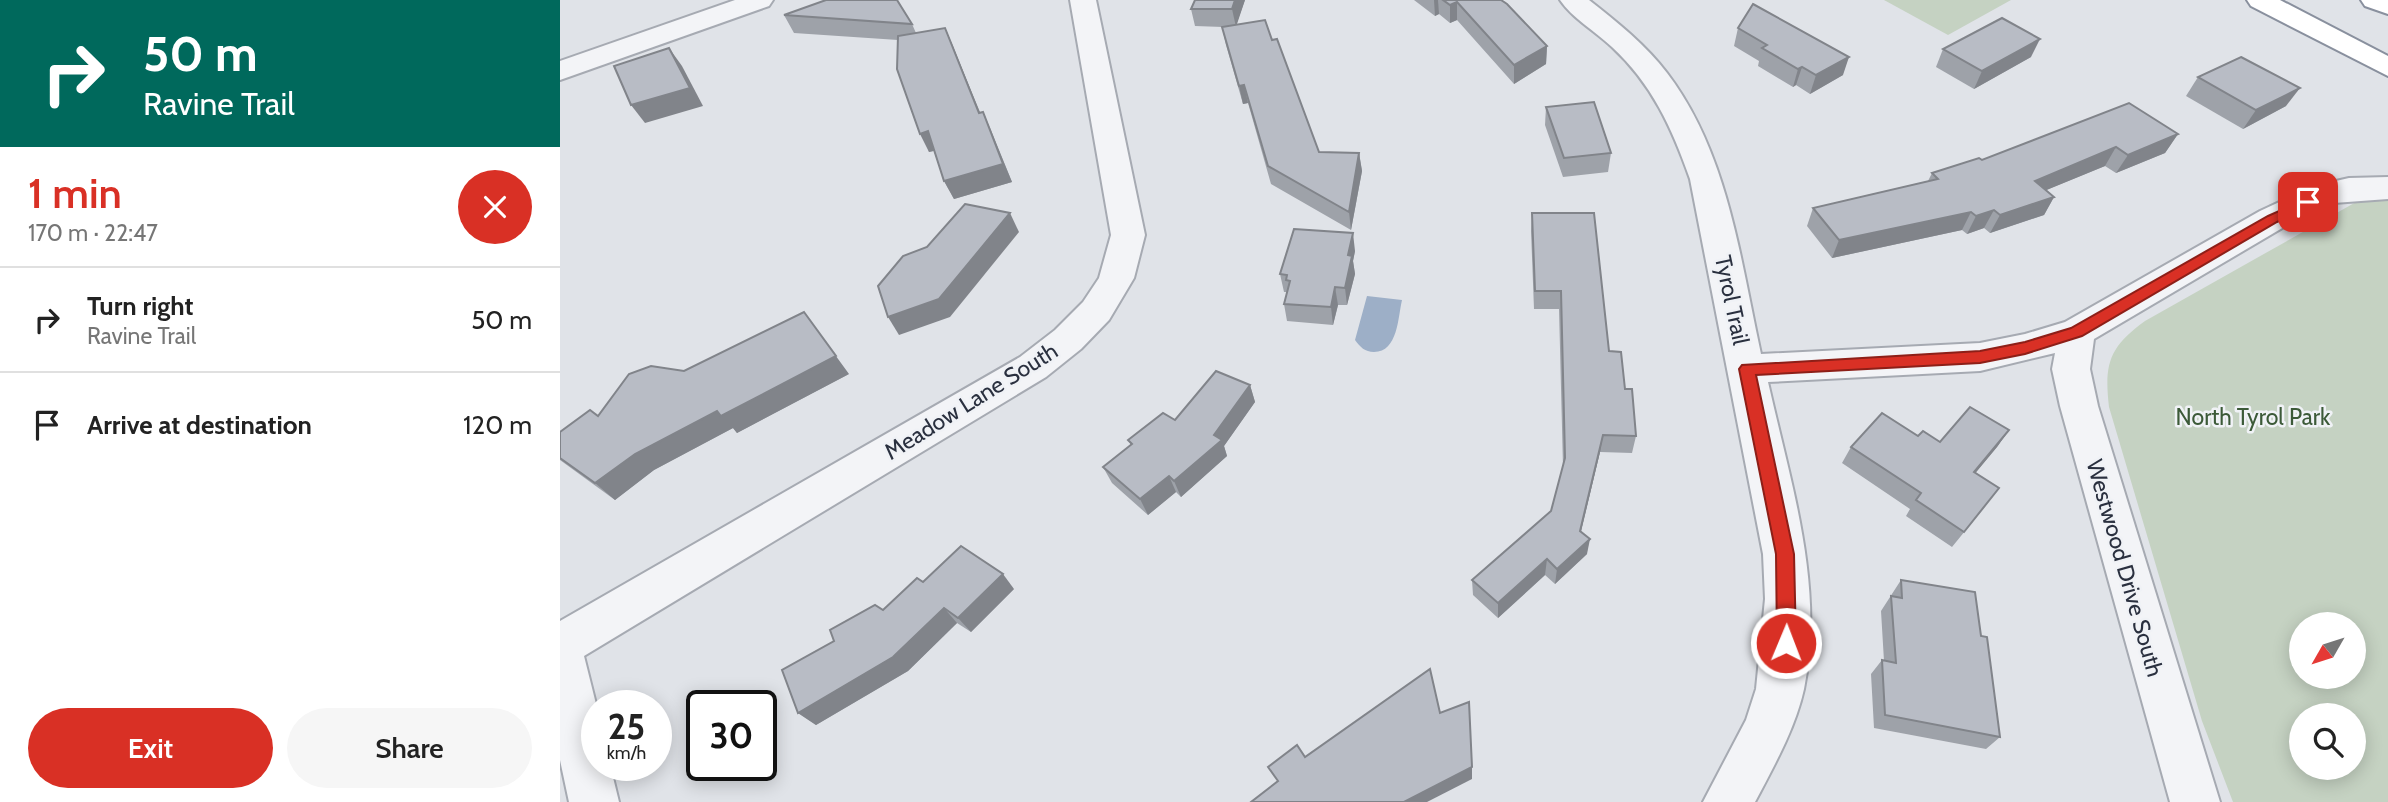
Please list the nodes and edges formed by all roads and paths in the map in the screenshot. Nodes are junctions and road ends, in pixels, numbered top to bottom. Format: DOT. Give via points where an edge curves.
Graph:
graph roads {
  1 [pos="760,0"];
  2 [pos="1083,0"];
  3 [pos="1573,0"];
  4 [pos="2260,0"];
  5 [pos="2307,0"];
  6 [pos="2374,0"];
  7 [pos="2388,6"];
  8 [pos="2388,38"];
  9 [pos="2388,66"];
  10 [pos="560,71"];
  11 [pos="2388,188"];
  12 [pos="2077,332"];
  13 [pos="1747,369"];
  14 [pos="560,648"];
  15 [pos="594,802"];
  16 [pos="1728,802"];
  17 [pos="2195,802"];
  1 -- 10 [label="street"];
  2 -- 14 [label="street, Meadow Lane South" via="1128,235 1124,264 1113,290 1086,324 1033,367"];
  3 -- 13 [label="street, Tyrol Trail" via="1648,64 1689,130 1706,179"];
  4 -- 9 [label="highway"];
  5 -- 8 [label="highway"];
  6 -- 7 [label="highway"];
  11 -- 12 [label="street" via="2325,194 2272,219"];
  12 -- 13 [label="street" via="1980,357"];
  12 -- 17 [label="street, Westwood Drive South" via="2071,369 2079,406"];
  13 -- 16 [label="street, Tyrol Trail" via="1785,554 1786,643 1780,689 1766,732"];
  14 -- 15 [label="street"];
}
